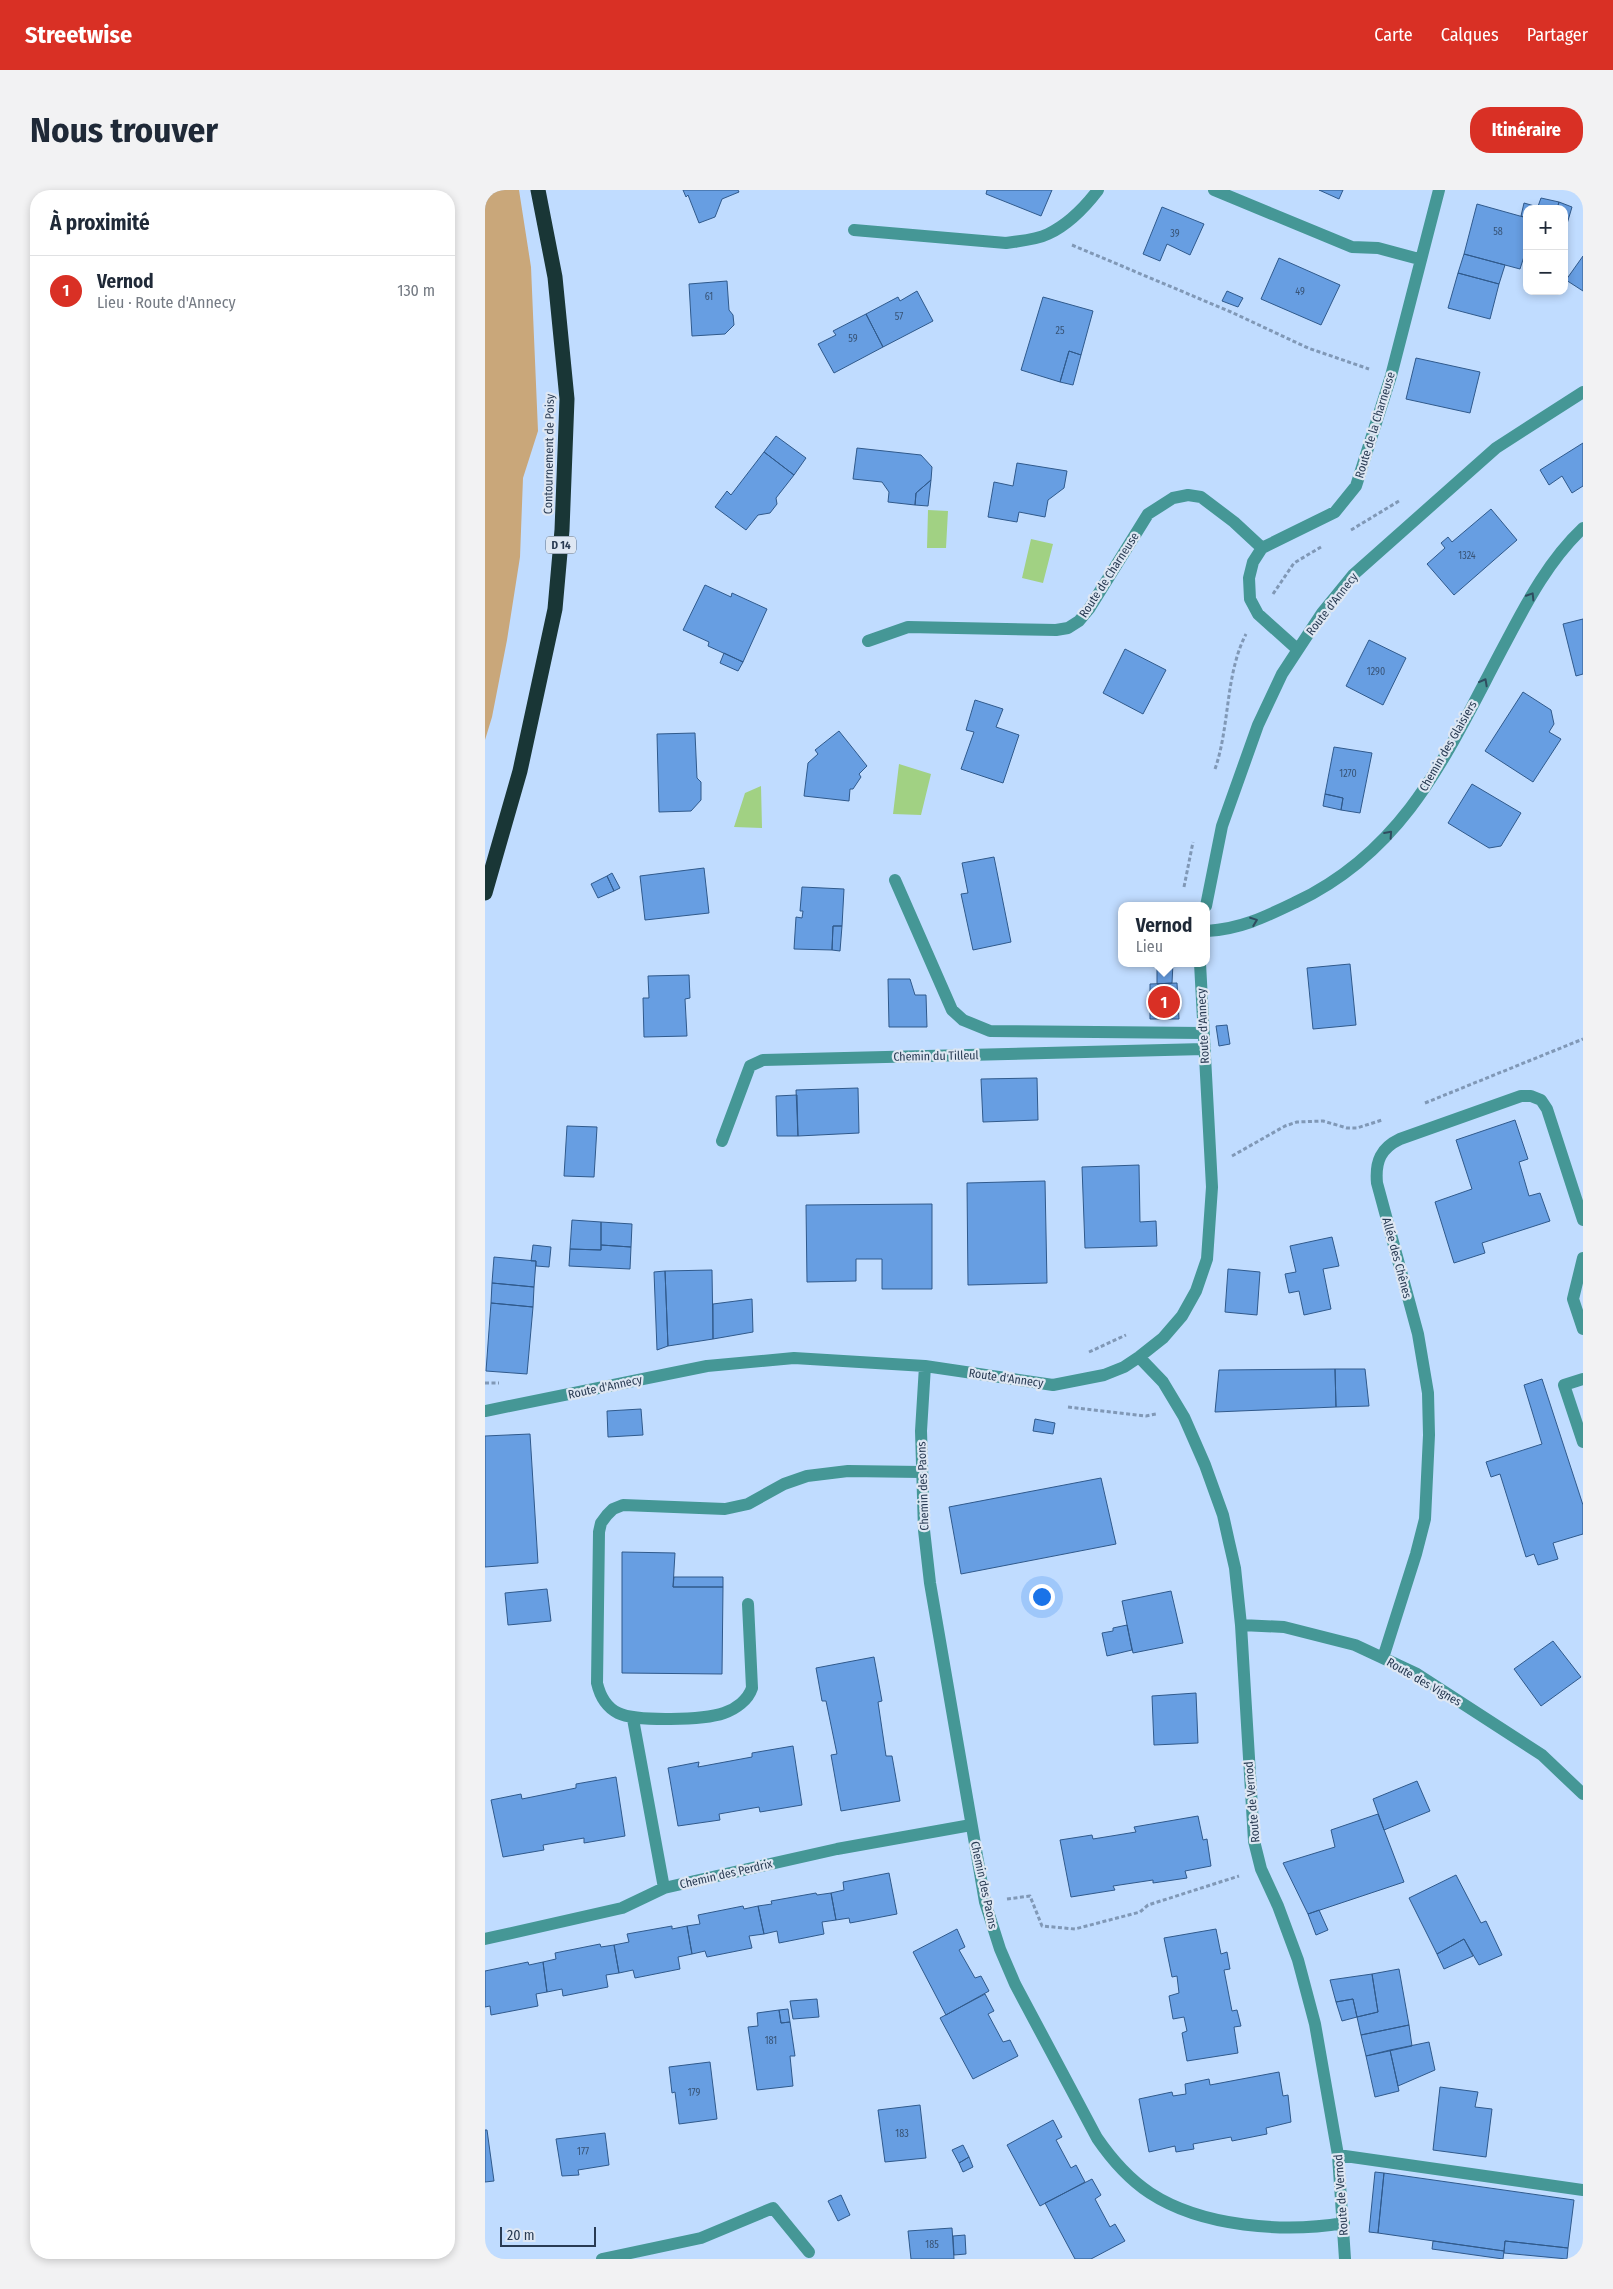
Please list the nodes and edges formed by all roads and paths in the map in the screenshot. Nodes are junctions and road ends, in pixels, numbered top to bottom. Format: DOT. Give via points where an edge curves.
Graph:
graph roads {
  1 [pos="539,190"];
  2 [pos="1098,190"];
  3 [pos="1214,190"];
  4 [pos="1439,190"];
  5 [pos="855,230"];
  6 [pos="1048,234"];
  7 [pos="1419,259"];
  8 [pos="1391,376"];
  9 [pos="1583,392"];
  10 [pos="1583,528"];
  11 [pos="1262,548"];
  12 [pos="868,642"];
  13 [pos="1297,649"];
  14 [pos="895,880"];
  15 [pos="485,892"];
  16 [pos="1207,902"];
  17 [pos="1210,931"];
  18 [pos="1200,967"];
  19 [pos="1203,1033"];
  20 [pos="1583,1039"];
  21 [pos="1204,1049"];
  22 [pos="1424,1104"];
  23 [pos="1389,1118"];
  24 [pos="722,1141"];
  25 [pos="1211,1166"];
  26 [pos="1583,1220"];
  27 [pos="1583,1258"];
  28 [pos="1583,1329"];
  29 [pos="1130,1334"];
  30 [pos="1081,1354"];
  31 [pos="1139,1358"];
  32 [pos="925,1366"];
  33 [pos="1583,1379"];
  34 [pos="485,1383"];
  35 [pos="499,1383"];
  36 [pos="485,1411"];
  37 [pos="1583,1442"];
  38 [pos="921,1472"];
  39 [pos="747,1604"];
  40 [pos="1241,1625"];
  41 [pos="1383,1658"];
  42 [pos="633,1719"];
  43 [pos="1583,1794"];
  44 [pos="971,1825"];
  45 [pos="1261,1869"];
  46 [pos="664,1888"];
  47 [pos="985,1902"];
  48 [pos="485,1939"];
  49 [pos="1338,2155"];
  50 [pos="1583,2190"];
  51 [pos="1344,2223"];
  52 [pos="809,2252"];
  53 [pos="603,2259"];
  54 [pos="1345,2259"];
  1 -- 15 [label="highway, Contournement de Poisy / D 14" via="555,277 567,399 562,530 555,609 520,771"];
  2 -- 6 [label="street" via="1073,217"];
  3 -- 7 [label="street" via="1352,247 1378,248"];
  4 -- 7 [label="street, Route de la Charneuse"];
  5 -- 6 [label="street" via="1006,243"];
  6 -- 8 [label="path" via="1307,348"];
  7 -- 8 [label="street, Route de la Charneuse"];
  8 -- 11 [label="street, Route de la Charneuse" via="1356,486 1335,512"];
  9 -- 13 [label="street, Route d'Annecy" via="1496,448 1408,525 1353,575"];
  17 -- 10 [label="street, Chemin des Glaisiers, one-way" via="1245,925 1323,889 1379,846 1437,769 1524,607 1547,571"];
  11 -- 12 [label="street, Route de Charneuse" via="1201,497 1173,498 1148,514 1089,609 1068,628 908,626"];
  11 -- 13 [label="street" via="1253,562 1249,578 1250,599 1259,614"];
  13 -- 16 [label="street, Route d'Annecy" via="1258,726 1237,781 1222,826"];
  14 -- 19 [label="street" via="952,1010 963,1020 990,1031"];
  18 -- 19 [label="street, Route d'Annecy"];
  19 -- 21 [label="street, Route d'Annecy"];
  20 -- 22 [label="path"];
  21 -- 24 [label="street, Chemin du Tilleul" via="763,1060 750,1066"];
  21 -- 25 [label="street, Route d'Annecy"];
  23 -- 25 [label="path" via="1357,1128 1323,1120 1290,1124"];
  25 -- 31 [label="street, Route d'Annecy" via="1207,1258 1196,1292 1175,1326"];
  26 -- 41 [label="street, Allée des Chênes" via="1547,1109 1541,1100 1531,1096 1508,1100 1400,1139 1387,1145 1377,1162 1377,1182 1418,1334 1428,1394 1429,1435 1425,1519"];
  27 -- 28 [label="street" via="1573,1299"];
  29 -- 30 [label="path"];
  31 -- 32 [label="street, Route d'Annecy" via="1104,1375 1053,1385"];
  31 -- 40 [label="street, Route de Vernod" via="1163,1382 1184,1417 1205,1465 1223,1515 1235,1568"];
  32 -- 36 [label="street, Route d'Annecy" via="794,1358 707,1366"];
  32 -- 38 [label="street, Chemin des Paons"];
  33 -- 37 [label="street" via="1564,1385"];
  34 -- 35 [label="path"];
  38 -- 42 [label="street" via="847,1471 807,1476 783,1484 748,1504 731,1508 623,1505 613,1509 601,1523 599,1532 597,1683 607,1706"];
  38 -- 44 [label="street, Chemin des Paons" via="930,1583"];
  39 -- 42 [label="street" via="751,1688 744,1700 725,1713 712,1716"];
  40 -- 41 [label="street, Route des Vignes" via="1293,1629 1355,1645"];
  40 -- 45 [label="street, Route de Vernod" via="1253,1825"];
  41 -- 43 [label="street, Route des Vignes" via="1417,1674 1516,1737 1542,1755"];
  42 -- 46 [label="street"];
  44 -- 46 [label="street, Chemin des Perdrix" via="837,1849"];
  44 -- 47 [label="street, Chemin des Paons"];
  45 -- 47 [label="path" via="1148,1905 1140,1912 1075,1929 1042,1926 1029,1896"];
  45 -- 49 [label="street, Route de Vernod" via="1282,1915 1308,1994 1328,2086"];
  46 -- 48 [label="street, Chemin des Perdrix" via="622,1908"];
  47 -- 51 [label="street, Chemin des Paons" via="999,1948 1019,1993 1097,2138 1129,2176 1151,2193 1178,2207 1244,2225 1308,2228"];
  49 -- 50 [label="street"];
  49 -- 51 [label="street, Route de Vernod"];
  51 -- 54 [label="street, Route de Vernod"];
  52 -- 53 [label="street" via="773,2208 701,2238"];
}
